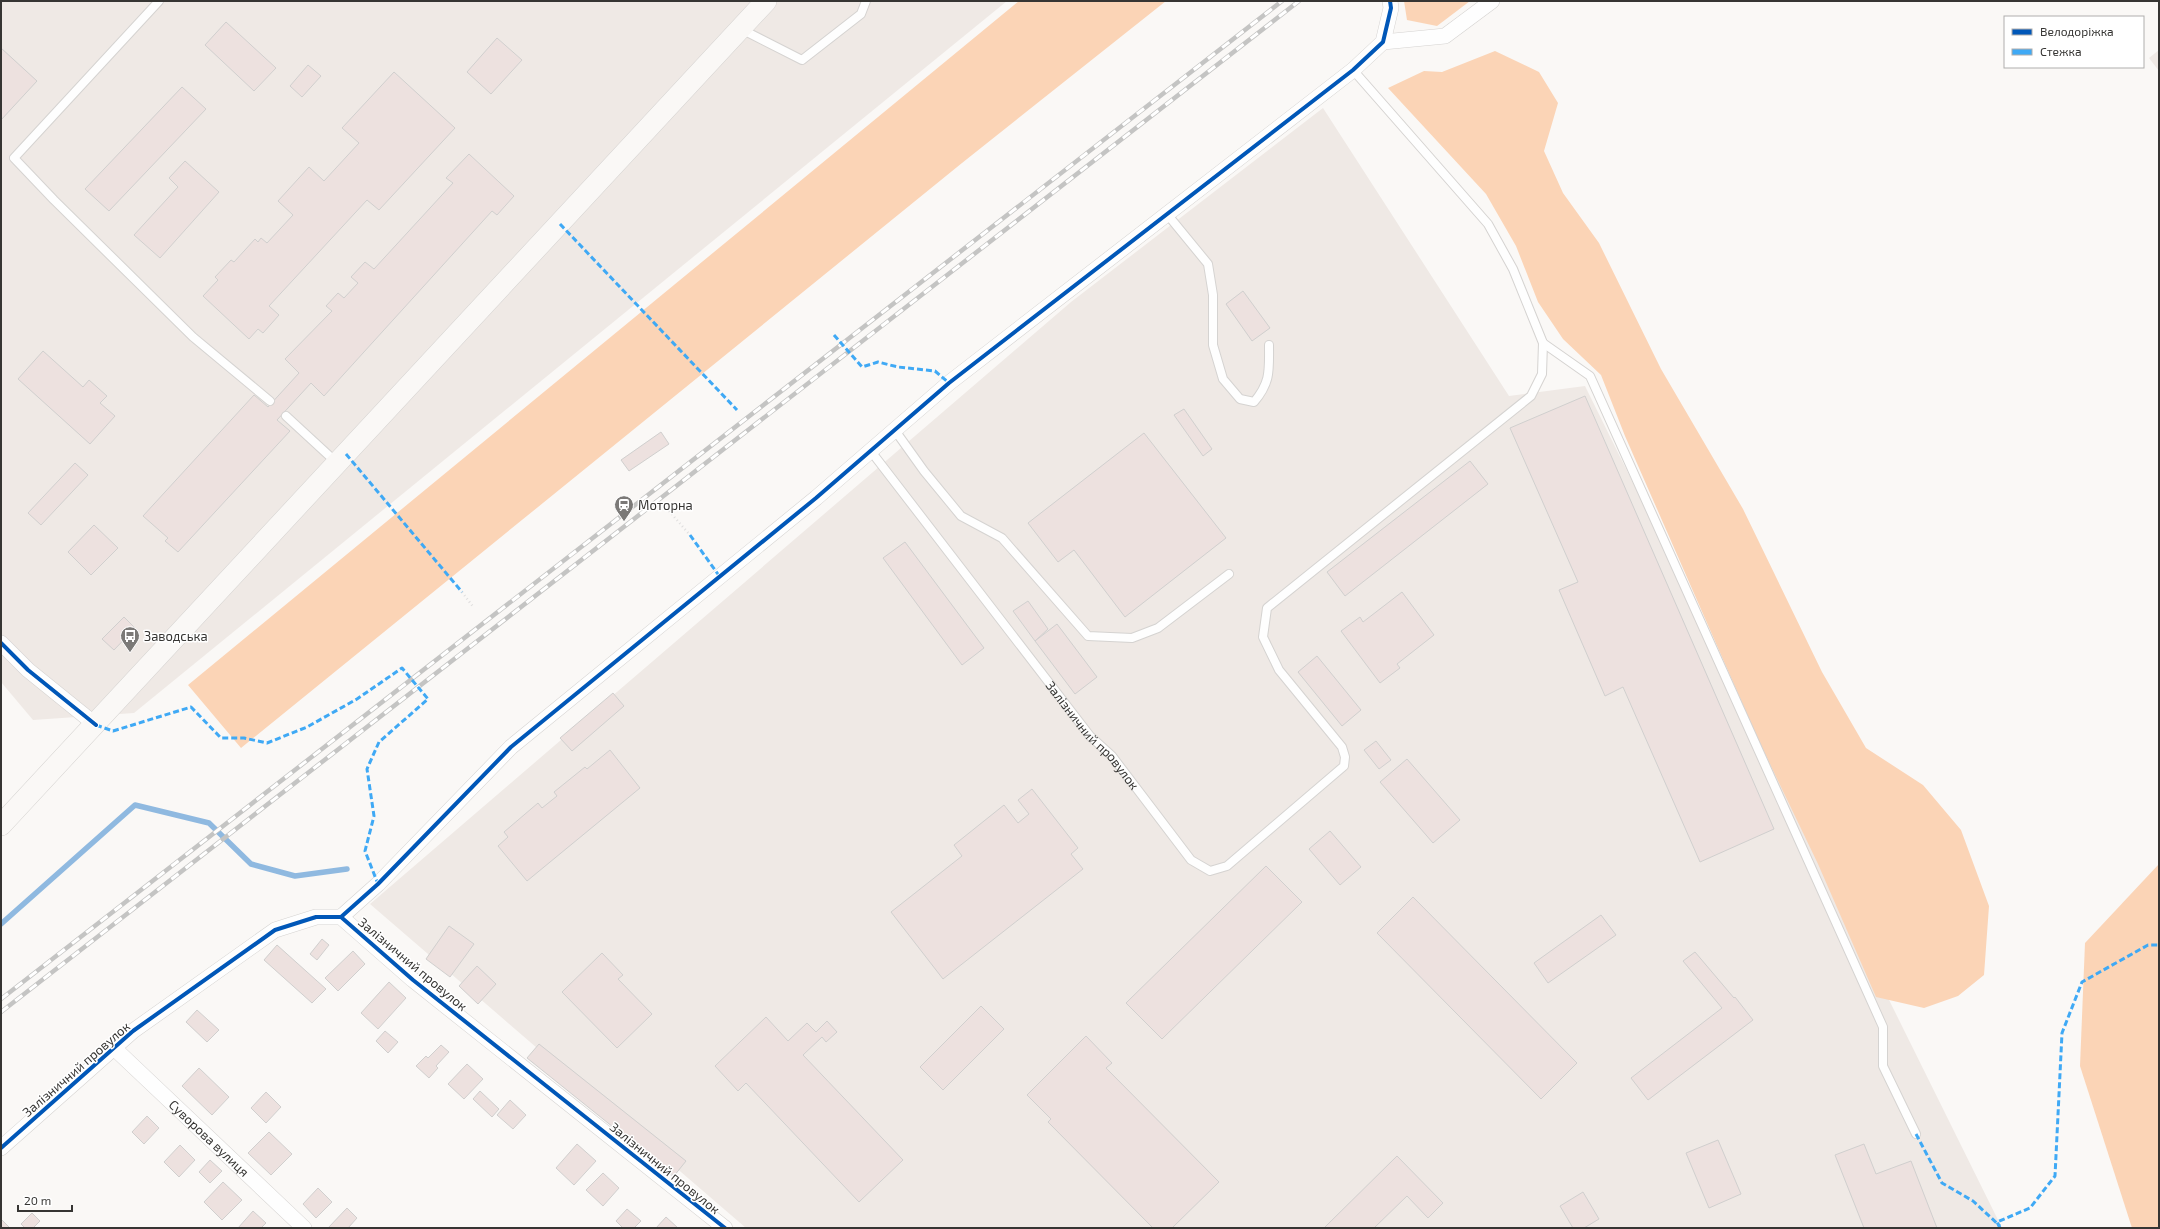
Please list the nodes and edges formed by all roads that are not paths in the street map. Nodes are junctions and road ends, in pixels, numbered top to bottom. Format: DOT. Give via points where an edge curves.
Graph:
graph roads {
  1 [pos="159,1"];
  2 [pos="766,1"];
  3 [pos="866,1"];
  4 [pos="1390,1"];
  5 [pos="1492,1"];
  6 [pos="741,29"];
  7 [pos="1383,42"];
  8 [pos="1353,70"];
  9 [pos="1167,214"];
  10 [pos="1543,343"];
  11 [pos="1269,345"];
  12 [pos="270,401"];
  13 [pos="286,416"];
  14 [pos="894,429"];
  15 [pos="870,450"];
  16 [pos="338,463"];
  17 [pos="1229,574"];
  18 [pos="1,643"];
  19 [pos="96,725"];
  20 [pos="1,825"];
  21 [pos="341,917"];
  22 [pos="114,1048"];
  23 [pos="1916,1134"];
  24 [pos="1,1148"];
  25 [pos="304,1228"];
  26 [pos="725,1228"];
  1 -- 12 [label="lane" via="14,158 193,338"];
  2 -- 6 [label="main road"];
  3 -- 6 [label="lane" via="862,14 802,60"];
  4 -- 7 [label="street" via="1392,8"];
  5 -- 7 [label="street" via="1445,36"];
  6 -- 16 [label="main road"];
  7 -- 8 [label="street"];
  8 -- 9 [label="street"];
  8 -- 10 [label="lane" via="1488,224 1513,269"];
  9 -- 11 [label="lane" via="1208,264 1213,295 1213,345 1223,379 1240,399 1254,402 1265,389 1269,368"];
  9 -- 14 [label="street" via="949,383"];
  10 -- 15 [label="lane, Залізничний провулок" via="1542,374 1531,396 1267,608 1264,636 1279,670 1342,747 1344,766 1227,866 1210,871 1191,860 1112,756 1090,736"];
  10 -- 23 [label="lane" via="1590,376 1883,1027 1884,1066"];
  13 -- 16 [label="lane"];
  14 -- 15 [label="street"];
  14 -- 17 [label="lane" via="960,516 1002,538 1088,636 1132,638 1158,628"];
  15 -- 21 [label="street" via="816,498 511,747 378,884"];
  16 -- 19 [label="main road"];
  18 -- 19 [label="street" via="28,670"];
  19 -- 20 [label="main road"];
  21 -- 22 [label="street, Залізничний провулок" via="316,917 275,930 133,1031"];
  21 -- 26 [label="street, Залізничний провулок" via="413,980"];
  22 -- 24 [label="street, Залізничний провулок"];
  22 -- 25 [label="street, Суворова вулиця"];
}
